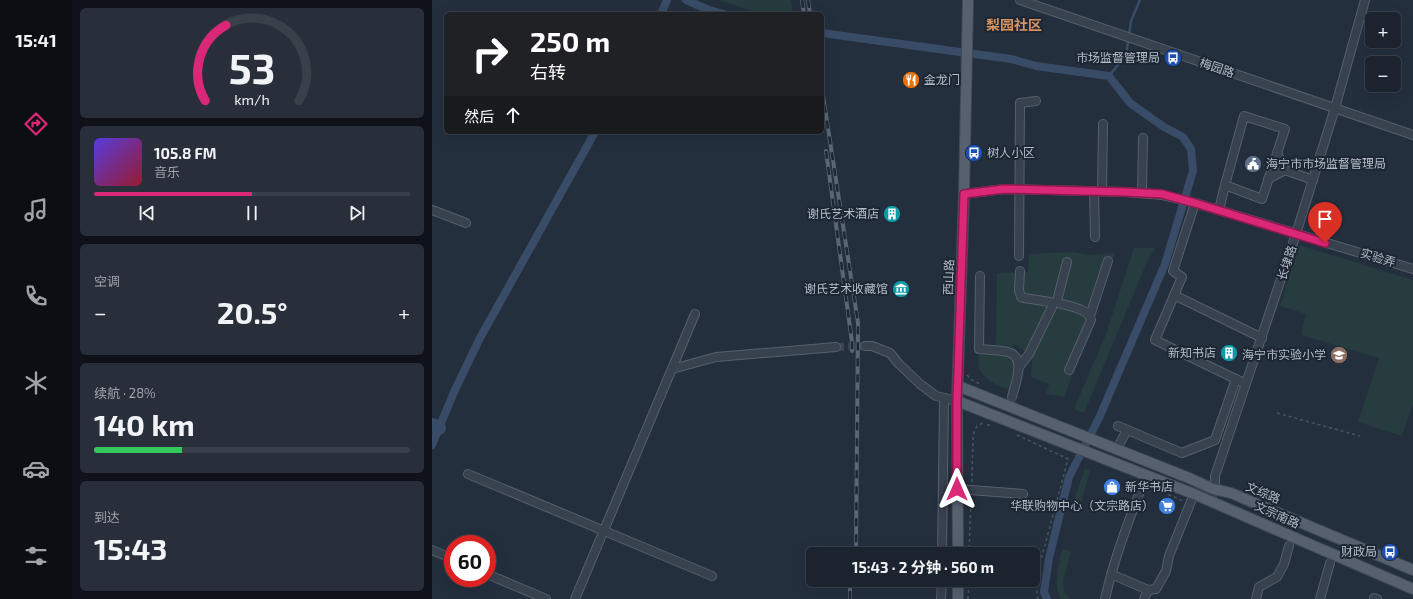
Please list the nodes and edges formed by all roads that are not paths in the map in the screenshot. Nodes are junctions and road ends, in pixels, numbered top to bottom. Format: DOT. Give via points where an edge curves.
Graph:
graph roads {
  1 [pos="968,0"];
  2 [pos="1020,0"];
  3 [pos="1365,0"];
  4 [pos="1036,101"];
  5 [pos="1335,108"];
  6 [pos="1103,124"];
  7 [pos="1413,135"];
  8 [pos="1143,138"];
  9 [pos="1277,153"];
  10 [pos="1285,170"];
  11 [pos="1268,179"];
  12 [pos="1313,180"];
  13 [pos="1225,185"];
  14 [pos="1020,190"];
  15 [pos="1098,191"];
  16 [pos="1142,193"];
  17 [pos="964,194"];
  18 [pos="1195,203"];
  19 [pos="432,210"];
  20 [pos="1219,210"];
  21 [pos="466,223"];
  22 [pos="1296,234"];
  23 [pos="1094,237"];
  24 [pos="1019,256"];
  25 [pos="1108,261"];
  26 [pos="1067,262"];
  27 [pos="1413,269"];
  28 [pos="1020,271"];
  29 [pos="980,276"];
  30 [pos="1174,295"];
  31 [pos="1054,304"];
  32 [pos="695,314"];
  33 [pos="1090,316"];
  34 [pos="1262,338"];
  35 [pos="865,346"];
  36 [pos="836,347"];
  37 [pos="1020,367"];
  38 [pos="672,369"];
  39 [pos="1069,370"];
  40 [pos="1236,379"];
  41 [pos="1246,384"];
  42 [pos="958,386"];
  43 [pos="1012,397"];
  44 [pos="944,398"];
  45 [pos="957,401"];
  46 [pos="1118,426"];
  47 [pos="1127,430"];
  48 [pos="1120,443"];
  49 [pos="468,474"];
  50 [pos="1143,484"];
  51 [pos="957,489"];
  52 [pos="1213,489"];
  53 [pos="1023,494"];
  54 [pos="1194,494"];
  55 [pos="1210,500"];
  56 [pos="604,530"];
  57 [pos="1290,546"];
  58 [pos="942,547"];
  59 [pos="958,547"];
  60 [pos="432,550"];
  61 [pos="444,556"];
  62 [pos="1330,563"];
  63 [pos="1413,570"];
  64 [pos="1111,574"];
  65 [pos="712,576"];
  66 [pos="496,578"];
  67 [pos="942,587"];
  68 [pos="958,587"];
  69 [pos="1413,589"];
  70 [pos="1148,590"];
  71 [pos="577,598"];
  72 [pos="546,599"];
  73 [pos="941,599"];
  74 [pos="958,599"];
  75 [pos="1105,599"];
  76 [pos="1144,599"];
  77 [pos="1256,599"];
  78 [pos="1320,599"];
  1 -- 17 [label="main road, 西山路"];
  2 -- 5 [label="street, 梅园路"];
  3 -- 5 [label="street, 长埭路"];
  4 -- 14 [label="street" via="1020,103"];
  5 -- 7 [label="street, 梅园路"];
  5 -- 12 [label="street, 长埭路"];
  6 -- 15 [label="street"];
  8 -- 16 [label="street"];
  9 -- 10 [label="street"];
  9 -- 11 [label="street"];
  9 -- 13 [label="street" via="1285,129 1244,116"];
  10 -- 11 [label="street"];
  10 -- 12 [label="street"];
  11 -- 13 [label="street" via="1262,199"];
  12 -- 22 [label="street, 长埭路"];
  13 -- 20 [label="street"];
  14 -- 15 [label="street, 实验弄"];
  14 -- 17 [label="street, 实验弄" via="1004,189"];
  14 -- 24 [label="street"];
  15 -- 16 [label="street, 实验弄"];
  15 -- 23 [label="street"];
  16 -- 18 [label="street, 实验弄"];
  17 -- 42 [label="main road, 西山路"];
  18 -- 20 [label="street, 实验弄"];
  18 -- 30 [label="street" via="1173,271 1182,277"];
  19 -- 21 [label="street"];
  20 -- 22 [label="street, 实验弄"];
  22 -- 27 [label="street, 实验弄"];
  22 -- 34 [label="street, 长埭路"];
  25 -- 33 [label="street"];
  26 -- 31 [label="street"];
  28 -- 31 [label="street" via="1021,296"];
  29 -- 37 [label="street" via="980,349 1009,352 1015,356"];
  30 -- 34 [label="street"];
  30 -- 40 [label="street" via="1155,340"];
  31 -- 33 [label="street" via="1087,312"];
  31 -- 37 [label="street"];
  32 -- 38 [label="street"];
  33 -- 39 [label="street" via="1091,320"];
  34 -- 41 [label="street, 长埭路"];
  35 -- 44 [label="street" via="890,353 920,384 936,396"];
  36 -- 38 [label="street" via="716,357"];
  37 -- 43 [label="street"];
  38 -- 56 [label="street"];
  40 -- 41 [label="street"];
  40 -- 47 [label="street" via="1214,440 1182,453"];
  41 -- 52 [label="street, 长埭路"];
  42 -- 45 [label="main road, 西山路"];
  42 -- 52 [label="main road, 文综路"];
  44 -- 45 [label="street"];
  44 -- 58 [label="street"];
  45 -- 51 [label="main road, 西山路"];
  45 -- 54 [label="main road, 文宗南路"];
  46 -- 47 [label="street"];
  47 -- 48 [label="street"];
  49 -- 56 [label="street"];
  50 -- 64 [label="street"];
  51 -- 53 [label="street"];
  51 -- 59 [label="main road, 西山路"];
  52 -- 55 [label="street, 长埭路"];
  52 -- 63 [label="main road, 文综路" via="1231,493"];
  54 -- 55 [label="main road, 文宗南路"];
  54 -- 70 [label="street" via="1169,556 1166,571 1156,589"];
  55 -- 69 [label="main road, 文宗南路"];
  56 -- 65 [label="street"];
  56 -- 71 [label="street"];
  57 -- 77 [label="street" via="1277,577 1259,587"];
  60 -- 61 [label="street"];
  62 -- 78 [label="street"];
  64 -- 70 [label="street"];
  64 -- 75 [label="street"];
  66 -- 72 [label="street"];
  67 -- 73 [label="street"];
  68 -- 74 [label="main road"];
  70 -- 76 [label="street"];
}
